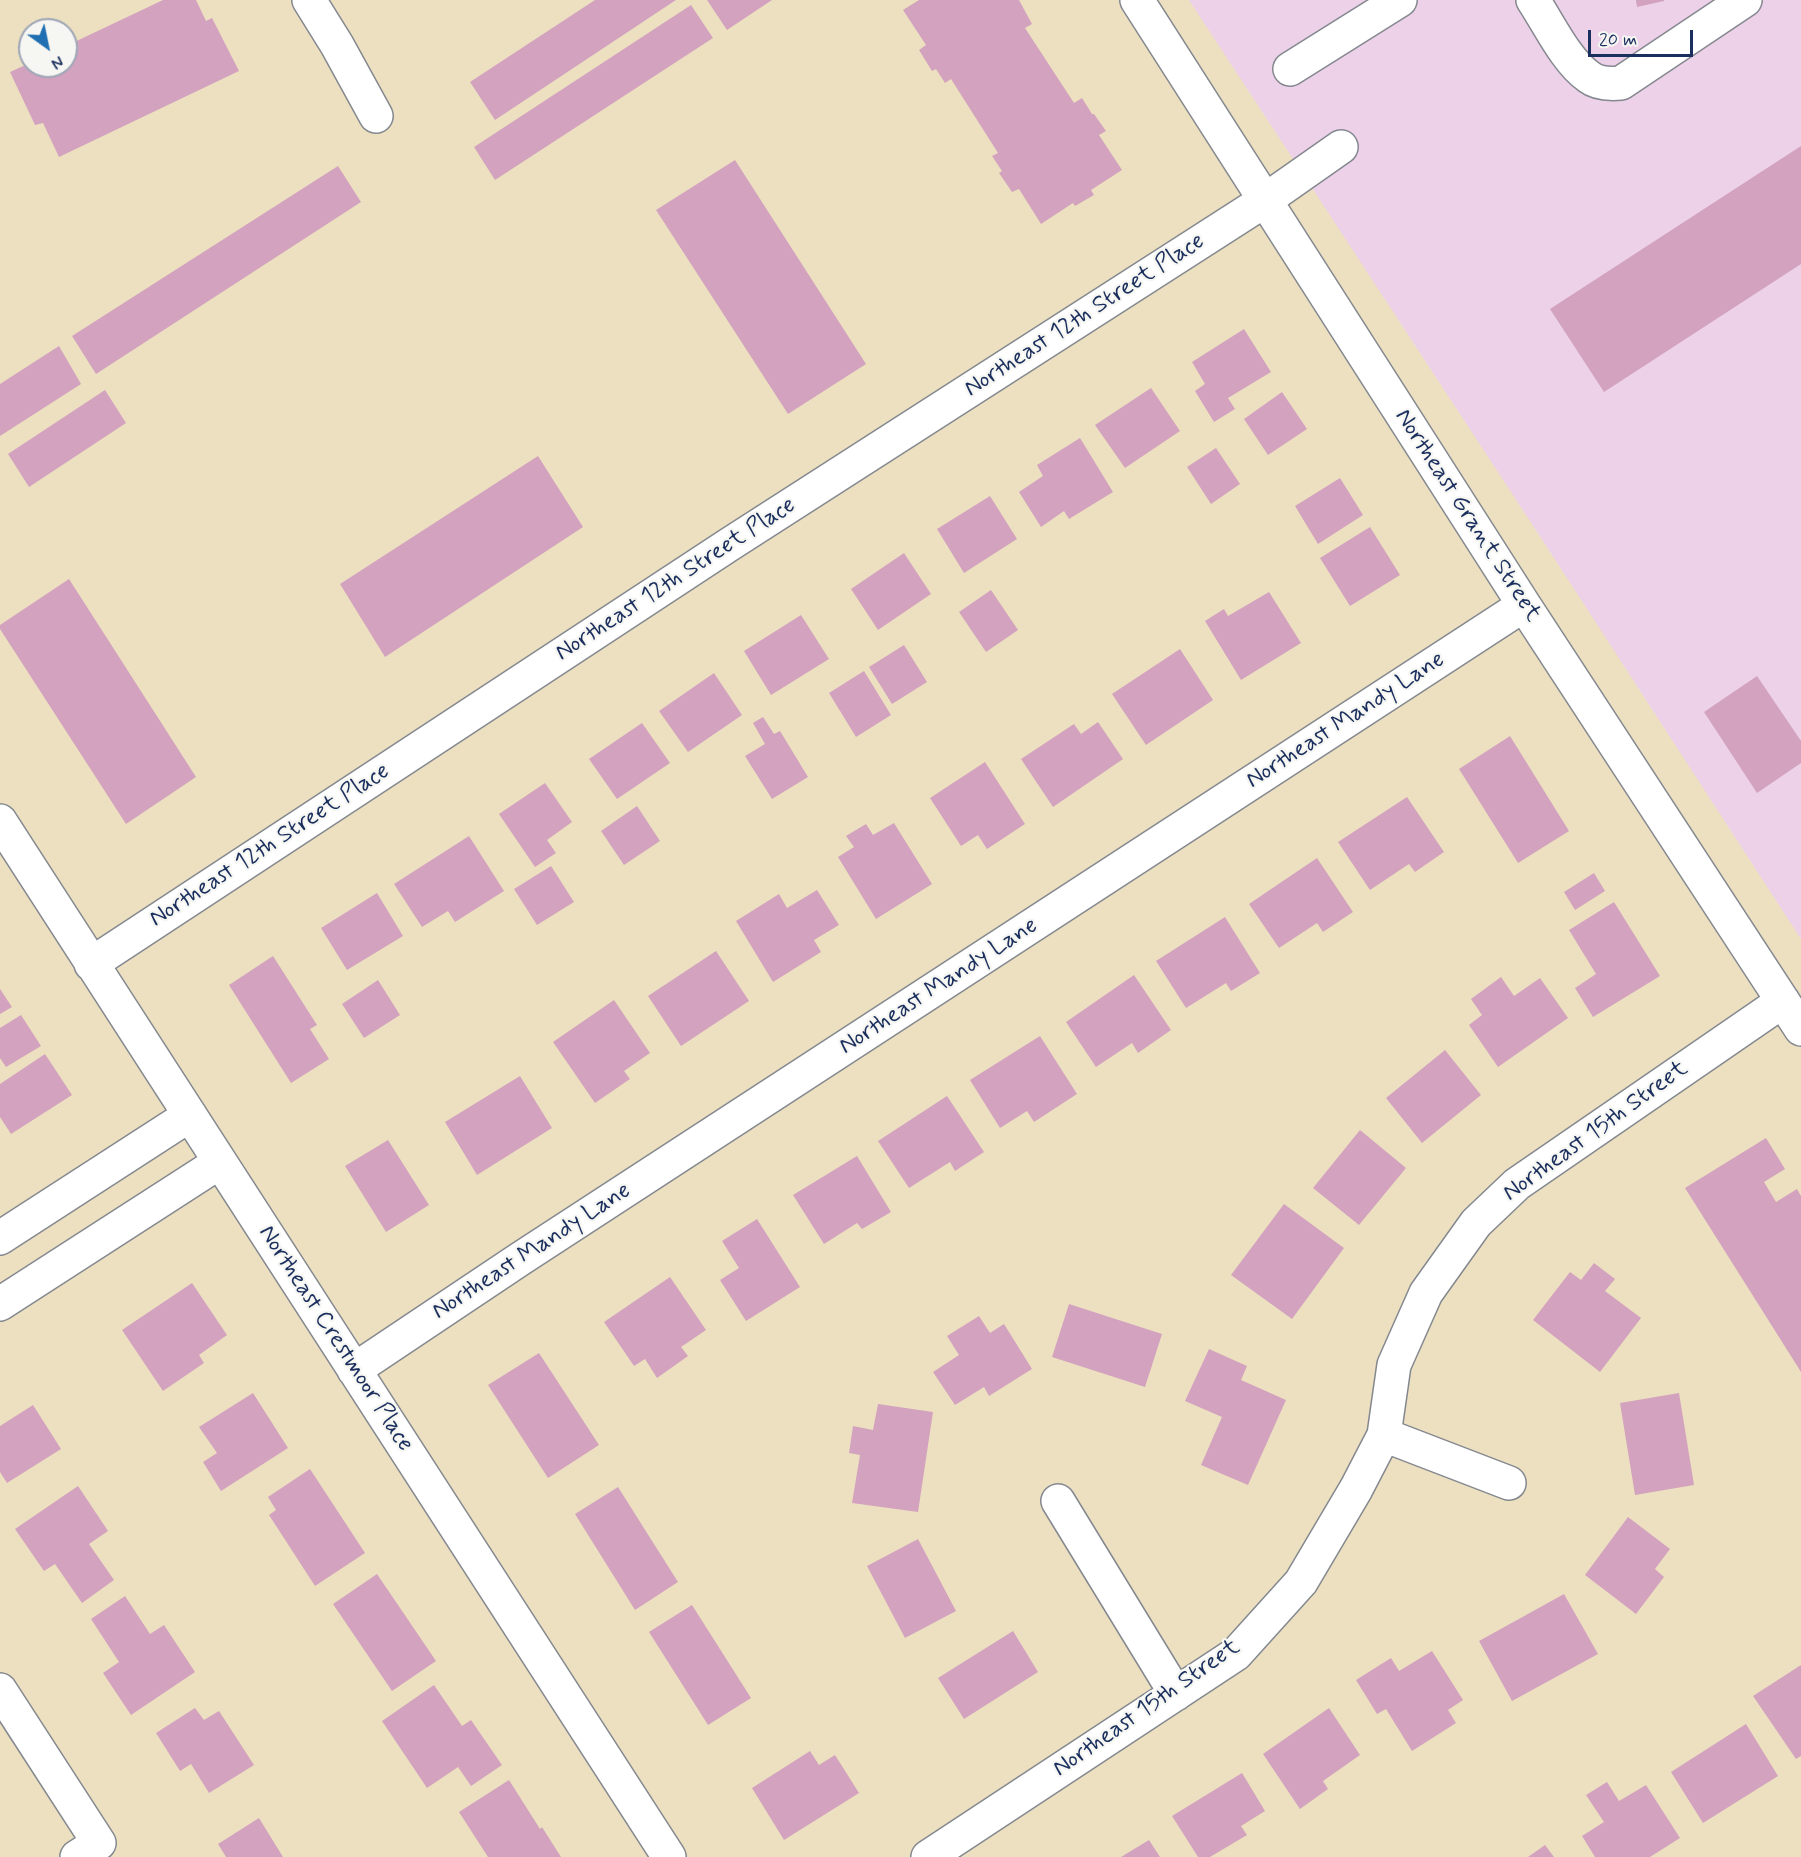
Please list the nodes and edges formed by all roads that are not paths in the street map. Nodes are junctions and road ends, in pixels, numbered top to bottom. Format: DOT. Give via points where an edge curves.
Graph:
graph roads {
  1 [pos="309,0"];
  2 [pos="1137,0"];
  3 [pos="1400,0"];
  4 [pos="1533,0"];
  5 [pos="1744,0"];
  6 [pos="1290,69"];
  7 [pos="376,116"];
  8 [pos="1341,147"];
  9 [pos="1264,201"];
  10 [pos="1524,605"];
  11 [pos="0,821"];
  12 [pos="91,964"];
  13 [pos="1783,1001"];
  14 [pos="1801,1029"];
  15 [pos="190,1115"];
  16 [pos="220,1162"];
  17 [pos="0,1238"];
  18 [pos="0,1304"];
  19 [pos="354,1370"];
  20 [pos="1384,1435"];
  21 [pos="1509,1483"];
  22 [pos="1058,1501"];
  23 [pos="0,1690"];
  24 [pos="1176,1694"];
  25 [pos="88,1850"];
  26 [pos="669,1857"];
  27 [pos="928,1857"];
  1 -- 7 [label="street"];
  2 -- 9 [label="street, Northeast Grant Street"];
  3 -- 6 [label="street"];
  4 -- 5 [label="street" via="1574,65 1590,78 1608,84 1621,83"];
  8 -- 9 [label="street, Northeast 12th Street Place"];
  9 -- 10 [label="street, Northeast Grant Street"];
  9 -- 12 [label="street, Northeast 12th Street Place" via="730,544"];
  10 -- 13 [label="street, Northeast Grant Street"];
  10 -- 19 [label="street, Northeast Mandy Lane"];
  11 -- 12 [label="street, Northeast Crestmoor Place"];
  12 -- 15 [label="street, Northeast Crestmoor Place"];
  13 -- 14 [label="street, Northeast Grant Street"];
  13 -- 20 [label="street, Northeast 15th Street" via="1517,1184 1476,1222 1426,1293 1412,1323 1394,1365"];
  15 -- 16 [label="street, Northeast Crestmoor Place"];
  15 -- 17 [label="street"];
  16 -- 18 [label="street"];
  16 -- 19 [label="street, Northeast Crestmoor Place"];
  19 -- 26 [label="street, Northeast Crestmoor Place"];
  20 -- 21 [label="street"];
  20 -- 24 [label="street, Northeast 15th Street" via="1301,1582 1236,1654"];
  22 -- 24 [label="street"];
  23 -- 25 [label="street"];
  24 -- 27 [label="street, Northeast 15th Street"];
}
